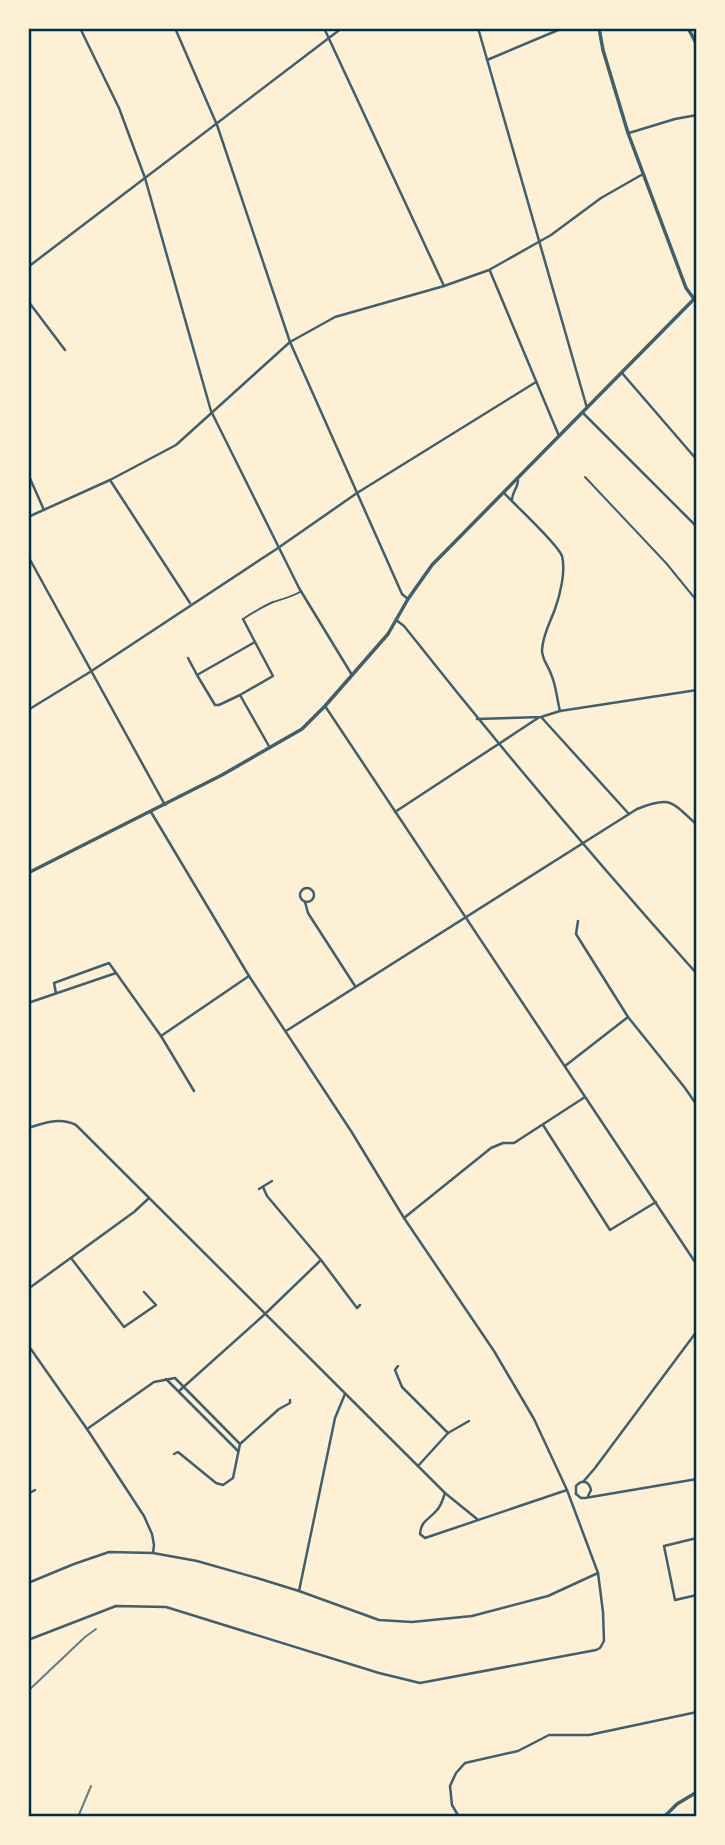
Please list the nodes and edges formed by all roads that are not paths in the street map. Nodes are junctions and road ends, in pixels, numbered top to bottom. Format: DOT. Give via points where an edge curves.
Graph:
graph roads {
  1 [pos="80,28"];
  2 [pos="175,28"];
  3 [pos="324,28"];
  4 [pos="342,28"];
  5 [pos="478,28"];
  6 [pos="563,28"];
  7 [pos="599,28"];
  8 [pos="688,28"];
  9 [pos="328,38"];
  10 [pos="696,38"];
  11 [pos="697,45"];
  12 [pos="487,60"];
  13 [pos="697,115"];
  14 [pos="217,125"];
  15 [pos="628,133"];
  16 [pos="643,174"];
  17 [pos="145,178"];
  18 [pos="538,242"];
  19 [pos="28,267"];
  20 [pos="489,270"];
  21 [pos="444,286"];
  22 [pos="696,300"];
  23 [pos="28,301"];
  24 [pos="290,342"];
  25 [pos="65,350"];
  26 [pos="622,373"];
  27 [pos="536,382"];
  28 [pos="587,409"];
  29 [pos="211,411"];
  30 [pos="583,413"];
  31 [pos="559,436"];
  32 [pos="697,460"];
  33 [pos="28,474"];
  34 [pos="585,477"];
  35 [pos="110,480"];
  36 [pos="518,480"];
  37 [pos="357,493"];
  38 [pos="504,493"];
  39 [pos="513,503"];
  40 [pos="44,510"];
  41 [pos="28,517"];
  42 [pos="697,527"];
  43 [pos="278,548"];
  44 [pos="28,556"];
  45 [pos="301,591"];
  46 [pos="408,600"];
  47 [pos="697,601"];
  48 [pos="191,604"];
  49 [pos="243,619"];
  50 [pos="396,620"];
  51 [pos="255,642"];
  52 [pos="188,658"];
  53 [pos="90,672"];
  54 [pos="197,675"];
  55 [pos="352,675"];
  56 [pos="697,690"];
  57 [pos="240,695"];
  58 [pos="324,706"];
  59 [pos="28,710"];
  60 [pos="560,711"];
  61 [pos="541,716"];
  62 [pos="477,719"];
  63 [pos="498,744"];
  64 [pos="270,748"];
  65 [pos="165,805"];
  66 [pos="151,812"];
  67 [pos="395,812"];
  68 [pos="629,814"];
  69 [pos="697,825"];
  70 [pos="582,845"];
  71 [pos="28,873"];
  72 [pos="305,902"];
  73 [pos="466,919"];
  74 [pos="578,921"];
  75 [pos="116,973"];
  76 [pos="697,974"];
  77 [pos="249,976"];
  78 [pos="356,987"];
  79 [pos="56,993"];
  80 [pos="28,1003"];
  81 [pos="628,1017"];
  82 [pos="286,1031"];
  83 [pos="161,1036"];
  84 [pos="565,1066"];
  85 [pos="194,1091"];
  86 [pos="585,1097"];
  87 [pos="697,1106"];
  88 [pos="542,1125"];
  89 [pos="28,1128"];
  90 [pos="272,1181"];
  91 [pos="148,1199"];
  92 [pos="656,1202"];
  93 [pos="404,1218"];
  94 [pos="71,1258"];
  95 [pos="321,1260"];
  96 [pos="697,1265"];
  97 [pos="28,1289"];
  98 [pos="144,1292"];
  99 [pos="360,1305"];
  100 [pos="265,1314"];
  101 [pos="697,1331"];
  102 [pos="28,1345"];
  103 [pos="398,1366"];
  104 [pos="166,1379"];
  105 [pos="185,1387"];
  106 [pos="179,1391"];
  107 [pos="345,1394"];
  108 [pos="290,1400"];
  109 [pos="469,1421"];
  110 [pos="87,1429"];
  111 [pos="448,1433"];
  112 [pos="240,1444"];
  113 [pos="238,1451"];
  114 [pos="174,1454"];
  115 [pos="418,1466"];
  116 [pos="697,1479"];
  117 [pos="583,1482"];
  118 [pos="576,1486"];
  119 [pos="566,1488"];
  120 [pos="35,1490"];
  121 [pos="445,1493"];
  122 [pos="28,1494"];
  123 [pos="576,1494"];
  124 [pos="569,1496"];
  125 [pos="588,1496"];
  126 [pos="477,1519"];
  127 [pos="697,1538"];
  128 [pos="153,1553"];
  129 [pos="598,1573"];
  130 [pos="28,1583"];
  131 [pos="299,1591"];
  132 [pos="697,1595"];
  133 [pos="28,1640"];
  134 [pos="697,1712"];
  135 [pos="697,1792"];
  136 [pos="667,1816"];
  137 [pos="459,1817"];
  1 -- 17 [label="street" via="119,108"];
  2 -- 14 [label="street"];
  3 -- 9 [label="street"];
  4 -- 9 [label="street"];
  5 -- 12 [label="street"];
  6 -- 12 [label="street"];
  7 -- 15 [label="street"];
  8 -- 10 [label="street"];
  9 -- 14 [label="street"];
  9 -- 21 [label="street"];
  10 -- 11 [label="street"];
  12 -- 18 [label="street"];
  13 -- 15 [label="street"];
  14 -- 17 [label="street"];
  14 -- 24 [label="street"];
  15 -- 16 [label="street"];
  16 -- 18 [label="street"];
  16 -- 22 [label="street" via="686,288"];
  17 -- 19 [label="street"];
  17 -- 29 [label="street"];
  18 -- 20 [label="street"];
  18 -- 28 [label="street"];
  20 -- 21 [label="street"];
  20 -- 27 [label="street"];
  21 -- 24 [label="street" via="335,317"];
  22 -- 26 [label="street"];
  23 -- 25 [label="street"];
  24 -- 29 [label="street"];
  24 -- 37 [label="street"];
  26 -- 28 [label="street"];
  26 -- 32 [label="street"];
  27 -- 31 [label="street"];
  27 -- 37 [label="street"];
  28 -- 30 [label="street"];
  29 -- 35 [label="street" via="176,445"];
  29 -- 43 [label="street"];
  30 -- 31 [label="street"];
  30 -- 42 [label="street"];
  31 -- 36 [label="street"];
  33 -- 40 [label="street"];
  34 -- 47 [label="lane"];
  35 -- 40 [label="street"];
  35 -- 48 [label="street"];
  36 -- 38 [label="street"];
  36 -- 39 [label="street"];
  37 -- 43 [label="street"];
  37 -- 46 [label="street"];
  38 -- 39 [label="street"];
  38 -- 46 [label="street" via="432,565"];
  39 -- 60 [label="street" via="551,541 562,559 556,609 542,646"];
  40 -- 41 [label="street"];
  43 -- 45 [label="street"];
  43 -- 48 [label="street"];
  44 -- 53 [label="street"];
  45 -- 49 [label="lane"];
  45 -- 55 [label="street"];
  46 -- 50 [label="street"];
  48 -- 53 [label="street"];
  49 -- 51 [label="street"];
  50 -- 55 [label="street"];
  50 -- 62 [label="street"];
  51 -- 54 [label="street"];
  51 -- 57 [label="street" via="273,676"];
  52 -- 54 [label="street"];
  53 -- 59 [label="street"];
  53 -- 65 [label="street"];
  54 -- 57 [label="street" via="215,705"];
  55 -- 58 [label="street"];
  56 -- 60 [label="street"];
  57 -- 64 [label="street"];
  58 -- 64 [label="street" via="302,729"];
  58 -- 67 [label="street"];
  60 -- 61 [label="street"];
  61 -- 62 [label="street"];
  61 -- 63 [label="street"];
  61 -- 68 [label="street"];
  62 -- 63 [label="street"];
  63 -- 67 [label="street"];
  63 -- 70 [label="street"];
  64 -- 65 [label="street"];
  65 -- 66 [label="street"];
  66 -- 71 [label="street"];
  66 -- 77 [label="street"];
  67 -- 73 [label="street"];
  68 -- 69 [label="street" via="667,801"];
  68 -- 70 [label="street"];
  70 -- 73 [label="street"];
  70 -- 76 [label="street"];
  72 -- 72 [label="street" via="314,896 307,888 300,893"];
  72 -- 78 [label="street"];
  73 -- 78 [label="street"];
  73 -- 84 [label="street"];
  74 -- 81 [label="street" via="576,934"];
  75 -- 79 [label="street"];
  75 -- 79 [label="street" via="109,963 54,983"];
  75 -- 83 [label="street"];
  77 -- 82 [label="street"];
  77 -- 83 [label="street"];
  78 -- 82 [label="street"];
  79 -- 80 [label="street"];
  81 -- 84 [label="street"];
  81 -- 87 [label="street"];
  82 -- 93 [label="street"];
  83 -- 85 [label="street"];
  84 -- 86 [label="street"];
  86 -- 88 [label="street"];
  86 -- 92 [label="street"];
  88 -- 92 [label="street" via="610,1230"];
  88 -- 93 [label="street" via="514,1143 491,1148"];
  89 -- 91 [label="street" via="53,1121 76,1125"];
  90 -- 95 [label="street" via="261,1188"];
  91 -- 94 [label="street"];
  91 -- 100 [label="street"];
  92 -- 96 [label="street"];
  93 -- 119 [label="street" via="494,1351 534,1419"];
  94 -- 97 [label="street"];
  94 -- 98 [label="street" via="124,1327 156,1305"];
  95 -- 99 [label="street" via="357,1308"];
  95 -- 100 [label="street"];
  100 -- 105 [label="street"];
  100 -- 107 [label="street"];
  101 -- 117 [label="street"];
  102 -- 110 [label="street"];
  103 -- 111 [label="street" via="395,1370 402,1387"];
  104 -- 105 [label="street" via="174,1378"];
  104 -- 106 [label="street"];
  104 -- 110 [label="street" via="154,1382"];
  105 -- 106 [label="street"];
  105 -- 112 [label="street"];
  106 -- 113 [label="street"];
  107 -- 115 [label="street"];
  107 -- 131 [label="street" via="335,1418"];
  108 -- 112 [label="street"];
  109 -- 111 [label="street"];
  110 -- 128 [label="street" via="144,1516 152,1534"];
  111 -- 115 [label="street"];
  112 -- 113 [label="street"];
  113 -- 114 [label="street" via="233,1478 223,1485 178,1452"];
  115 -- 121 [label="street"];
  116 -- 125 [label="street"];
  117 -- 118 [label="street"];
  117 -- 125 [label="street" via="591,1487"];
  118 -- 119 [label="street"];
  118 -- 123 [label="street"];
  119 -- 124 [label="street"];
  119 -- 126 [label="street"];
  120 -- 122 [label="street"];
  121 -- 126 [label="street"];
  121 -- 126 [label="street" via="438,1510 420,1527 420,1534 425,1538"];
  123 -- 124 [label="street"];
  123 -- 125 [label="street"];
  124 -- 129 [label="street"];
  127 -- 132 [label="street" via="664,1546 675,1600"];
  128 -- 130 [label="street" via="109,1552"];
  128 -- 131 [label="street"];
  129 -- 131 [label="street" via="548,1596 472,1616 412,1622 379,1620"];
  129 -- 133 [label="street" via="604,1641 600,1648 420,1684 166,1607 116,1606"];
  134 -- 137 [label="street" via="594,1734 549,1735 518,1751 468,1761 450,1786"];
  135 -- 136 [label="street"];
}
